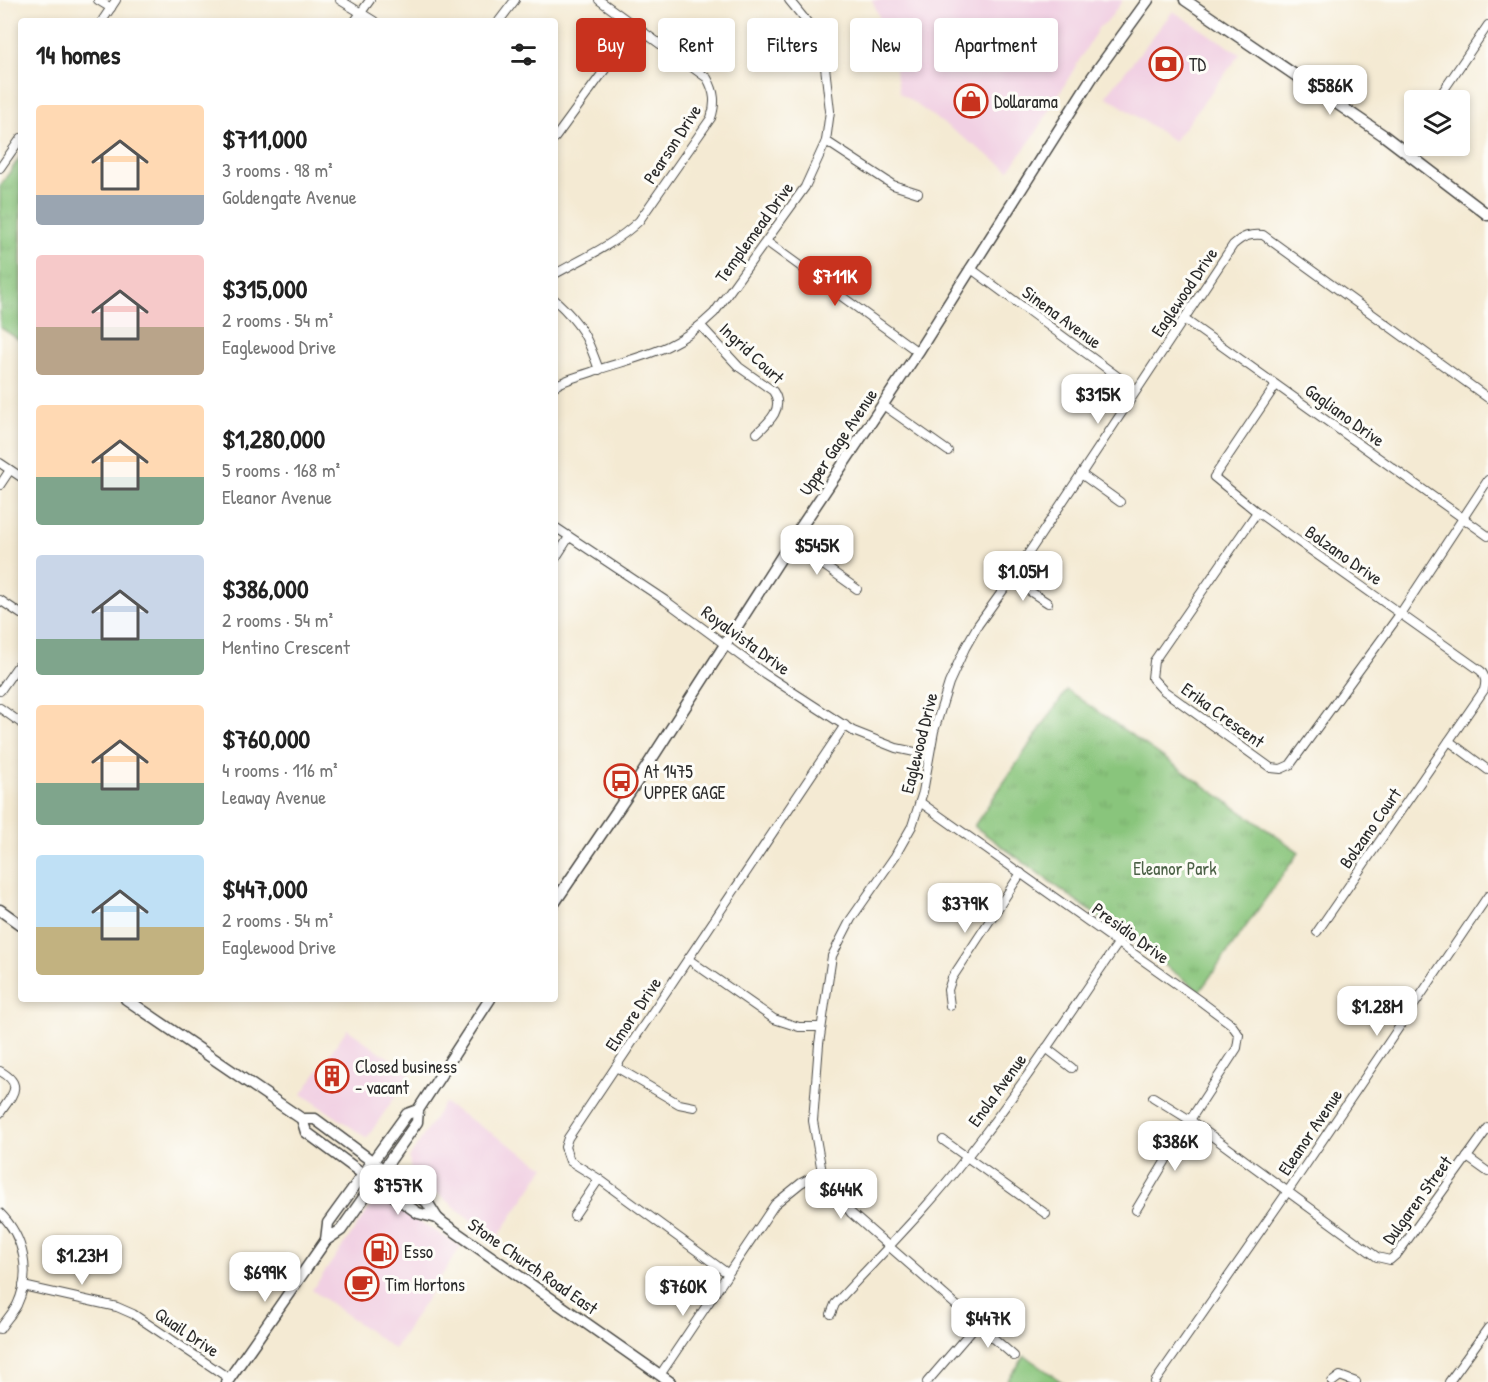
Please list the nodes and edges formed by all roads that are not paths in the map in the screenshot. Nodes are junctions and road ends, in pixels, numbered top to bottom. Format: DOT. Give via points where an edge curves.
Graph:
graph roads {
  1 [pos="98,0"];
  2 [pos="117,0"];
  3 [pos="340,0"];
  4 [pos="370,0"];
  5 [pos="516,0"];
  6 [pos="599,0"];
  7 [pos="789,0"];
  8 [pos="1148,0"];
  9 [pos="1185,0"];
  10 [pos="111,8"];
  11 [pos="362,12"];
  12 [pos="104,18"];
  13 [pos="357,18"];
  14 [pos="370,18"];
  15 [pos="501,18"];
  16 [pos="624,18"];
  17 [pos="1488,25"];
  18 [pos="646,34"];
  19 [pos="603,72"];
  20 [pos="1444,90"];
  21 [pos="558,134"];
  22 [pos="826,141"];
  23 [pos="18,142"];
  24 [pos="1403,150"];
  25 [pos="0,168"];
  26 [pos="918,193"];
  27 [pos="1488,215"];
  28 [pos="767,242"];
  29 [pos="970,268"];
  30 [pos="558,272"];
  31 [pos="558,303"];
  32 [pos="1184,319"];
  33 [pos="701,326"];
  34 [pos="918,352"];
  35 [pos="599,370"];
  36 [pos="558,384"];
  37 [pos="1276,385"];
  38 [pos="1136,390"];
  39 [pos="1488,398"];
  40 [pos="883,405"];
  41 [pos="758,433"];
  42 [pos="948,451"];
  43 [pos="0,463"];
  44 [pos="10,470"];
  45 [pos="1081,474"];
  46 [pos="18,475"];
  47 [pos="1488,480"];
  48 [pos="0,485"];
  49 [pos="1120,502"];
  50 [pos="1257,512"];
  51 [pos="1463,519"];
  52 [pos="558,529"];
  53 [pos="569,537"];
  54 [pos="1488,537"];
  55 [pos="791,542"];
  56 [pos="558,554"];
  57 [pos="1011,579"];
  58 [pos="857,589"];
  59 [pos="0,600"];
  60 [pos="1048,603"];
  61 [pos="18,612"];
  62 [pos="1400,614"];
  63 [pos="725,643"];
  64 [pos="18,665"];
  65 [pos="0,691"];
  66 [pos="0,708"];
  67 [pos="18,721"];
  68 [pos="845,725"];
  69 [pos="1449,741"];
  70 [pos="929,755"];
  71 [pos="1488,770"];
  72 [pos="920,802"];
  73 [pos="1021,873"];
  74 [pos="1488,896"];
  75 [pos="558,898"];
  76 [pos="0,910"];
  77 [pos="18,923"];
  78 [pos="1317,932"];
  79 [pos="1119,942"];
  80 [pos="688,959"];
  81 [pos="130,1002"];
  82 [pos="488,1002"];
  83 [pos="950,1006"];
  84 [pos="821,1027"];
  85 [pos="1046,1048"];
  86 [pos="616,1067"];
  87 [pos="1072,1068"];
  88 [pos="0,1071"];
  89 [pos="1154,1097"];
  90 [pos="694,1107"];
  91 [pos="418,1110"];
  92 [pos="0,1113"];
  93 [pos="302,1119"];
  94 [pos="1190,1120"];
  95 [pos="1488,1128"];
  96 [pos="943,1140"];
  97 [pos="967,1157"];
  98 [pos="1467,1157"];
  99 [pos="372,1161"];
  100 [pos="384,1170"];
  101 [pos="822,1172"];
  102 [pos="1488,1172"];
  103 [pos="363,1174"];
  104 [pos="599,1179"];
  105 [pos="374,1182"];
  106 [pos="1288,1191"];
  107 [pos="1136,1210"];
  108 [pos="0,1213"];
  109 [pos="1046,1214"];
  110 [pos="574,1216"];
  111 [pos="437,1218"];
  112 [pos="326,1240"];
  113 [pos="888,1247"];
  114 [pos="727,1273"];
  115 [pos="23,1286"];
  116 [pos="831,1314"];
  117 [pos="978,1323"];
  118 [pos="0,1329"];
  119 [pos="1487,1332"];
  120 [pos="1014,1356"];
  121 [pos="660,1375"];
  122 [pos="228,1380"];
  123 [pos="670,1382"];
  124 [pos="927,1382"];
  125 [pos="1155,1382"];
  126 [pos="1332,1382"];
  127 [pos="1356,1382"];
  128 [pos="1449,1382"];
  1 -- 10 [label="street"];
  2 -- 10 [label="street"];
  3 -- 11 [label="street"];
  4 -- 11 [label="street"];
  5 -- 15 [label="street"];
  6 -- 16 [label="street, Pearson Drive"];
  7 -- 22 [label="street, Templemead Drive" via="807,22 825,67 830,111"];
  8 -- 29 [label="main road, Upper Gage Avenue" via="1093,76"];
  9 -- 24 [label="main road"];
  10 -- 12 [label="street"];
  11 -- 13 [label="street"];
  11 -- 14 [label="street"];
  17 -- 20 [label="street"];
  18 -- 30 [label="street, Pearson Drive" via="708,78 715,99 711,118 639,221 627,233"];
  19 -- 21 [label="street"];
  22 -- 26 [label="street" via="893,185"];
  22 -- 28 [label="street, Templemead Drive" via="805,188"];
  23 -- 25 [label="street"];
  24 -- 27 [label="main road"];
  28 -- 33 [label="street, Templemead Drive"];
  28 -- 34 [label="street"];
  29 -- 34 [label="main road, Upper Gage Avenue"];
  29 -- 38 [label="street, Sinena Avenue"];
  31 -- 35 [label="street" via="584,333"];
  32 -- 37 [label="street, Gagliano Drive"];
  32 -- 38 [label="street, Eaglewood Drive"];
  32 -- 39 [label="street, Eaglewood Drive" via="1233,245 1250,234 1263,236"];
  33 -- 35 [label="street, Templemead Drive" via="654,354"];
  33 -- 41 [label="street, Ingrid Court" via="739,366 777,396 774,415"];
  34 -- 40 [label="main road, Upper Gage Avenue"];
  35 -- 36 [label="street, Templemead Drive"];
  37 -- 50 [label="street, Bolzano Drive" via="1214,477"];
  37 -- 51 [label="street, Gagliano Drive"];
  38 -- 45 [label="street, Eaglewood Drive"];
  40 -- 42 [label="street"];
  40 -- 55 [label="main road, Upper Gage Avenue"];
  43 -- 44 [label="street"];
  44 -- 46 [label="street"];
  44 -- 48 [label="street"];
  45 -- 49 [label="street"];
  45 -- 57 [label="street, Eaglewood Drive"];
  47 -- 51 [label="street"];
  50 -- 62 [label="street, Bolzano Drive"];
  50 -- 62 [label="street, Erika Crescent" via="1154,661 1152,678 1270,768 1290,765"];
  51 -- 54 [label="street, Gagliano Drive"];
  51 -- 62 [label="street"];
  52 -- 53 [label="street, Royalvista Drive"];
  53 -- 56 [label="street"];
  53 -- 63 [label="street, Royalvista Drive"];
  55 -- 58 [label="street"];
  55 -- 63 [label="main road, Upper Gage Avenue"];
  57 -- 60 [label="street"];
  57 -- 70 [label="street, Eaglewood Drive" via="965,648 949,683"];
  59 -- 61 [label="street"];
  62 -- 69 [label="street, Bolzano Drive" via="1485,677 1484,690"];
  63 -- 68 [label="street, Royalvista Drive" via="765,675"];
  63 -- 75 [label="main road, Upper Gage Avenue"];
  64 -- 65 [label="street"];
  66 -- 67 [label="street"];
  68 -- 70 [label="street, Royalvista Drive" via="885,744"];
  68 -- 80 [label="street, Elmore Drive"];
  69 -- 71 [label="street"];
  69 -- 78 [label="street, Bolzano Court"];
  70 -- 72 [label="street, Eaglewood Drive"];
  72 -- 73 [label="street, Presidio Drive"];
  72 -- 84 [label="street, Eaglewood Drive" via="895,856 838,941"];
  73 -- 79 [label="street, Presidio Drive"];
  73 -- 83 [label="street" via="952,978 948,990"];
  74 -- 106 [label="street, Eleanor Avenue"];
  76 -- 77 [label="main road"];
  79 -- 85 [label="street, Enola Avenue"];
  79 -- 94 [label="street, Presidio Drive" via="1231,1024 1239,1035 1237,1048"];
  80 -- 84 [label="street" via="774,1019 799,1027"];
  80 -- 86 [label="street, Elmore Drive"];
  81 -- 93 [label="main road, Stone Church Road East"];
  82 -- 91 [label="main road"];
  84 -- 101 [label="street, Eaglewood Drive" via="813,1121"];
  85 -- 87 [label="street"];
  85 -- 97 [label="street, Enola Avenue"];
  86 -- 90 [label="street" via="679,1104"];
  86 -- 104 [label="street, Elmore Drive" via="564,1148 570,1161"];
  88 -- 92 [label="street" via="15,1084"];
  89 -- 94 [label="street, Dulgaren Street"];
  91 -- 99 [label="main road" via="407,1114"];
  91 -- 100 [label="main road" via="417,1122"];
  93 -- 99 [label="main road, Stone Church Road East" via="315,1119"];
  93 -- 103 [label="main road, Stone Church Road East" via="306,1132"];
  94 -- 106 [label="street, Dulgaren Street"];
  94 -- 107 [label="street"];
  95 -- 98 [label="street, Dulgaren Street"];
  96 -- 97 [label="street"];
  97 -- 109 [label="street"];
  97 -- 113 [label="street, Enola Avenue"];
  98 -- 102 [label="street"];
  98 -- 106 [label="street, Dulgaren Street" via="1390,1260 1377,1257"];
  99 -- 100 [label="main road, Stone Church Road East"];
  99 -- 103 [label="main road"];
  100 -- 105 [label="main road"];
  100 -- 111 [label="main road, Stone Church Road East" via="427,1202"];
  101 -- 113 [label="street, Eaglewood Drive" via="851,1213"];
  101 -- 114 [label="street" via="775,1204"];
  103 -- 105 [label="main road, Stone Church Road East"];
  103 -- 112 [label="main road" via="328,1223"];
  104 -- 110 [label="street"];
  104 -- 114 [label="street, Elmore Drive"];
  105 -- 111 [label="main road, Stone Church Road East" via="418,1213"];
  105 -- 112 [label="main road" via="341,1230"];
  106 -- 125 [label="street, Eleanor Avenue"];
  108 -- 115 [label="street" via="13,1227 23,1248"];
  111 -- 121 [label="main road, Stone Church Road East"];
  112 -- 122 [label="main road"];
  113 -- 116 [label="street, Enola Avenue" via="835,1304"];
  113 -- 117 [label="street, Eaglewood Drive"];
  114 -- 121 [label="street"];
  115 -- 118 [label="street" via="17,1305"];
  115 -- 122 [label="street, Quail Drive" via="134,1314"];
  117 -- 120 [label="street, Eaglewood Drive"];
  117 -- 124 [label="street"];
  119 -- 128 [label="street"];
  121 -- 123 [label="main road, Stone Church Road East"];
  126 -- 127 [label="street" via="1340,1376"];
}
